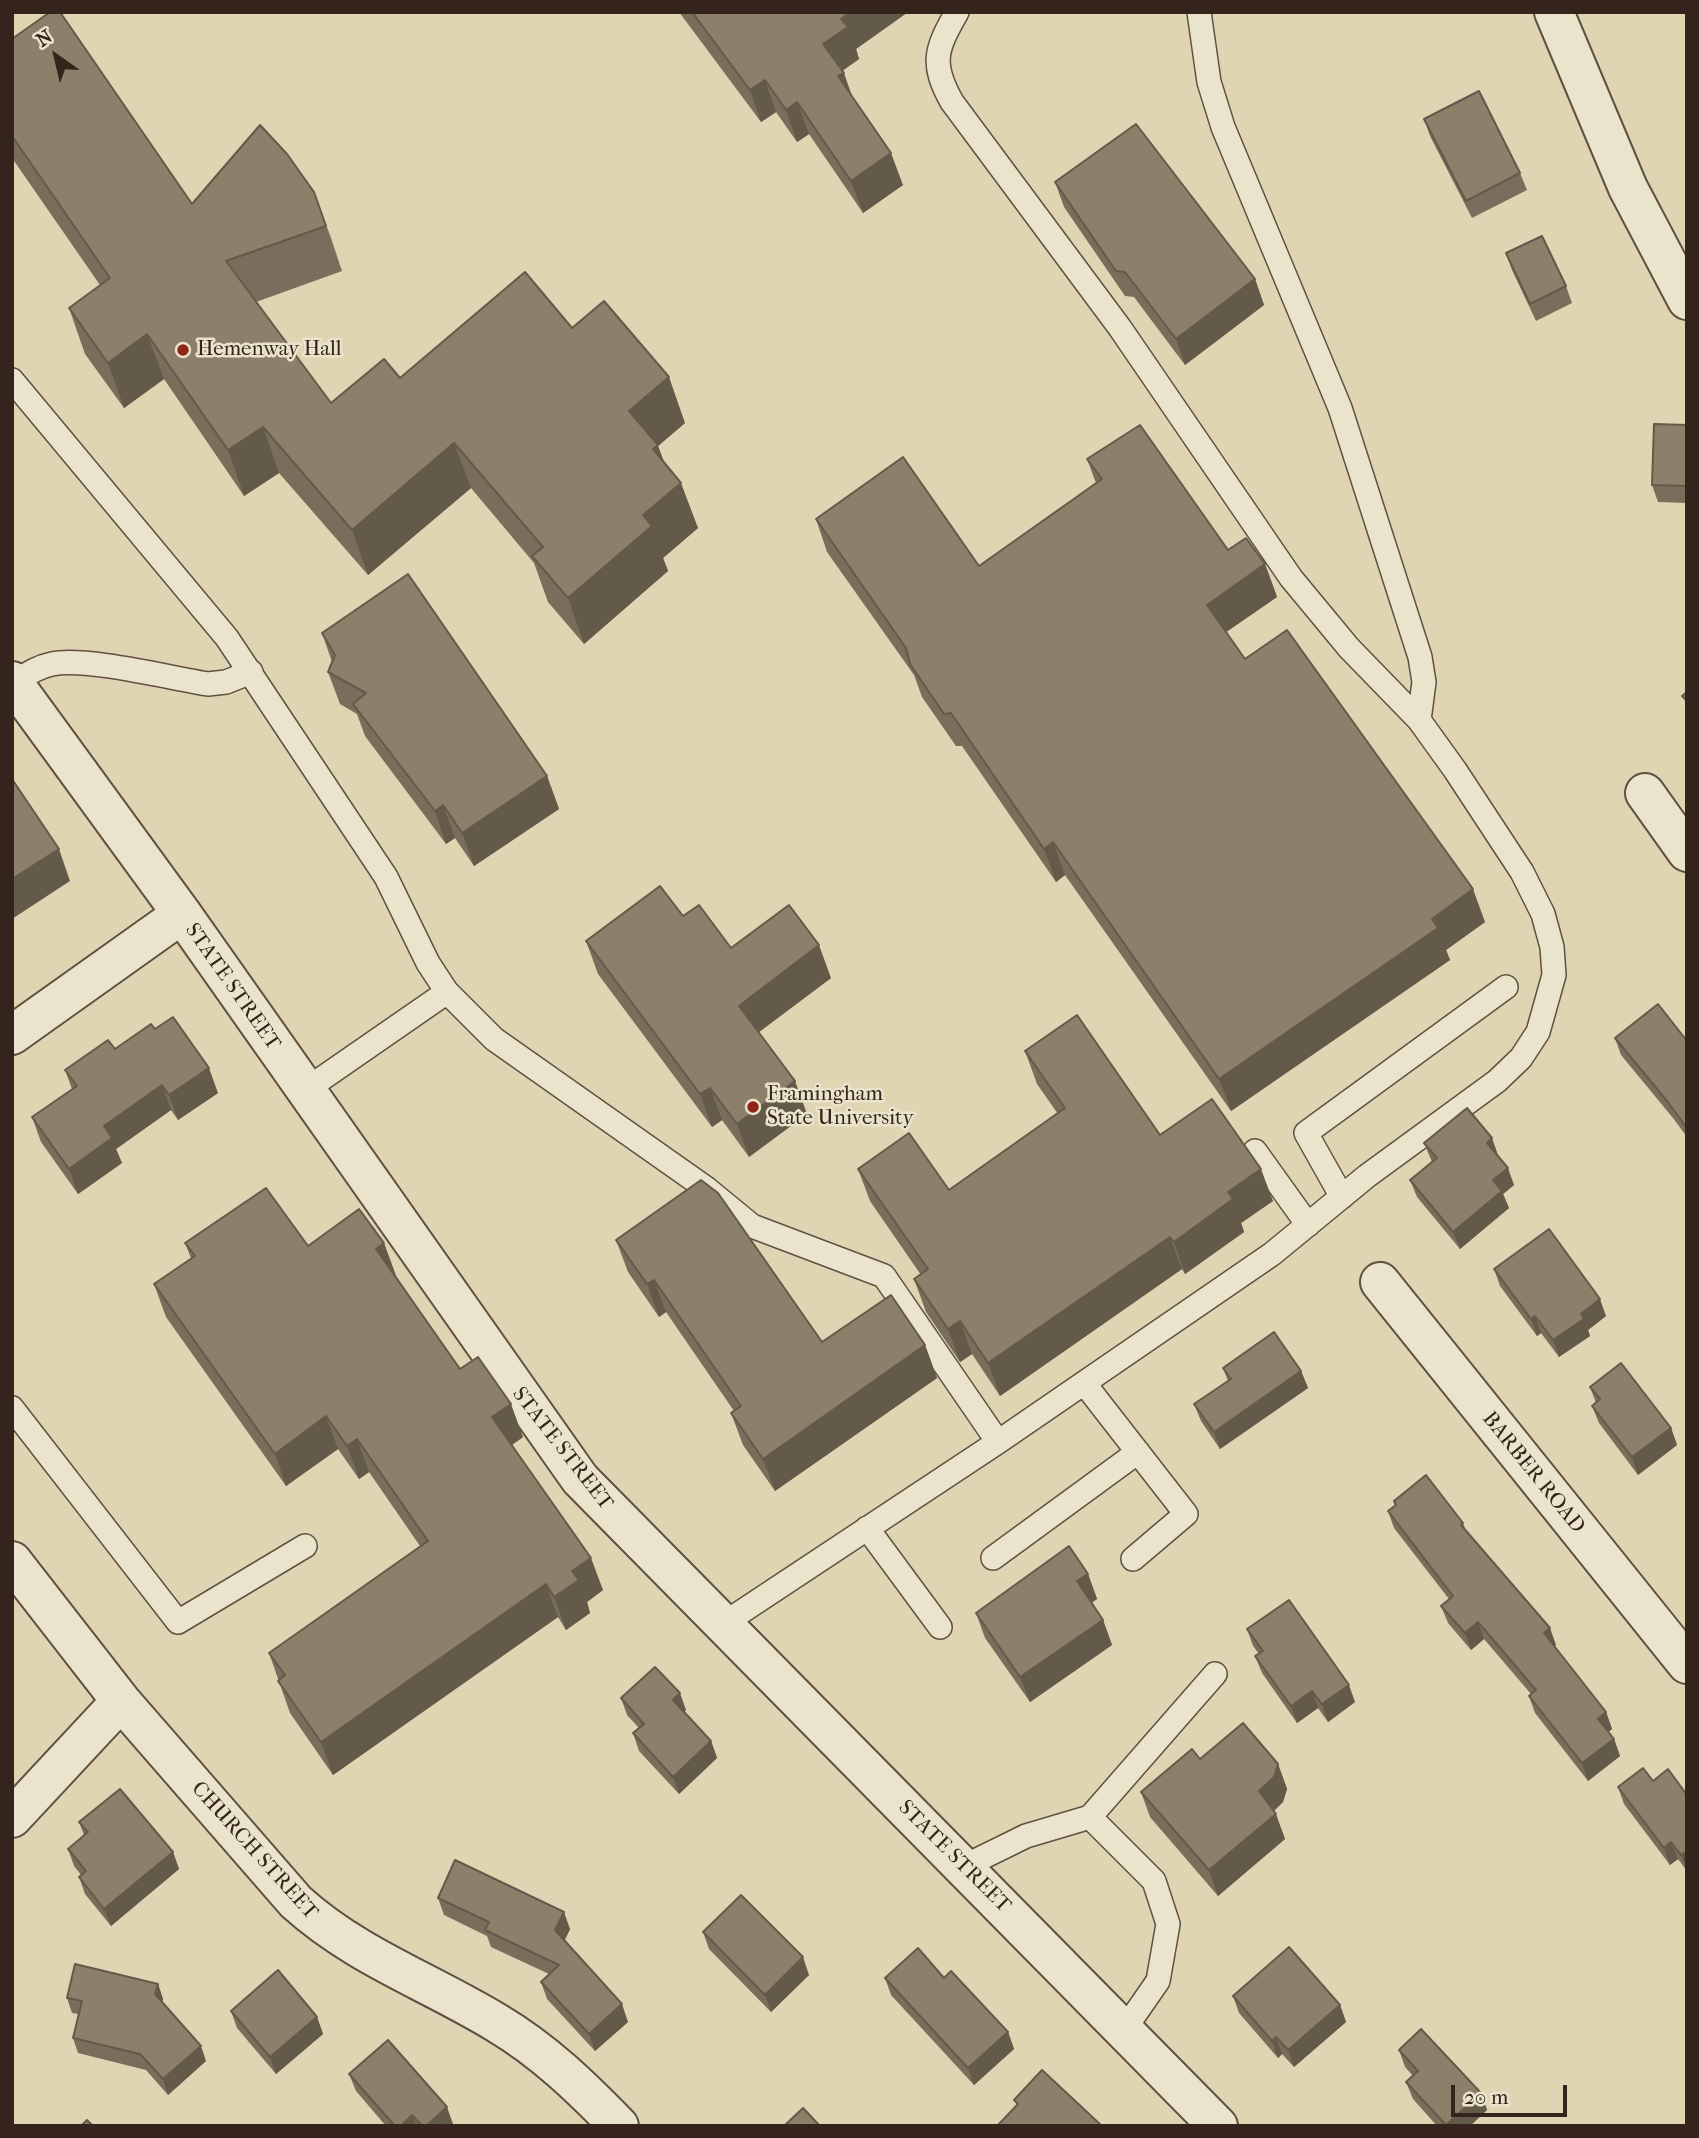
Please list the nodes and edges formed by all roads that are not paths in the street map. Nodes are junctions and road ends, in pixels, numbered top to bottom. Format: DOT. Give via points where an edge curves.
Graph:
graph roads {
  1 [pos="957,12"];
  2 [pos="1199,12"];
  3 [pos="1554,12"];
  4 [pos="1675,249"];
  5 [pos="1687,300"];
  6 [pos="12,380"];
  7 [pos="251,672"];
  8 [pos="13,682"];
  9 [pos="1419,720"];
  10 [pos="1645,793"];
  11 [pos="1687,852"];
  12 [pos="182,915"];
  13 [pos="1506,987"];
  14 [pos="447,992"];
  15 [pos="12,1035"];
  16 [pos="304,1091"];
  17 [pos="1255,1151"];
  18 [pos="1342,1197"];
  19 [pos="1308,1225"];
  20 [pos="1380,1282"];
  21 [pos="1084,1383"];
  22 [pos="12,1408"];
  23 [pos="998,1442"];
  24 [pos="1138,1452"];
  25 [pos="867,1528"];
  26 [pos="305,1546"];
  27 [pos="993,1558"];
  28 [pos="1133,1559"];
  29 [pos="12,1561"];
  30 [pos="723,1624"];
  31 [pos="940,1628"];
  32 [pos="1687,1664"];
  33 [pos="1215,1674"];
  34 [pos="121,1701"];
  35 [pos="1090,1817"];
  36 [pos="12,1818"];
  37 [pos="964,1867"];
  38 [pos="1124,2030"];
  39 [pos="619,2126"];
  40 [pos="1218,2126"];
  1 -- 9 [label="lane" via="936,59 941,82 953,102 1121,328 1291,578 1349,648"];
  2 -- 9 [label="lane" via="1209,82 1223,127 1336,397 1412,632 1424,682"];
  3 -- 4 [label="street" via="1628,188"];
  4 -- 5 [label="street"];
  6 -- 7 [label="lane" via="206,609"];
  7 -- 8 [label="lane" via="208,684 76,663 33,670"];
  7 -- 14 [label="lane" via="386,877"];
  8 -- 12 [label="street, STATE STREET"];
  9 -- 18 [label="lane" via="1522,872 1543,914 1554,975 1538,1032 1521,1058 1497,1082"];
  10 -- 11 [label="street"];
  12 -- 15 [label="street"];
  12 -- 16 [label="street, STATE STREET"];
  13 -- 18 [label="lane" via="1306,1133"];
  14 -- 16 [label="lane"];
  14 -- 23 [label="lane" via="494,1039 707,1189 752,1226 884,1276"];
  16 -- 30 [label="street, STATE STREET" via="572,1469"];
  17 -- 19 [label="lane"];
  18 -- 19 [label="lane"];
  19 -- 21 [label="lane"];
  20 -- 32 [label="street, BARBER ROAD"];
  21 -- 23 [label="lane"];
  21 -- 24 [label="lane"];
  22 -- 26 [label="lane" via="178,1622"];
  23 -- 25 [label="lane"];
  24 -- 27 [label="lane"];
  24 -- 28 [label="lane" via="1186,1514"];
  25 -- 30 [label="lane"];
  25 -- 31 [label="lane"];
  29 -- 34 [label="street, CHURCH STREET"];
  30 -- 37 [label="street, STATE STREET"];
  33 -- 35 [label="lane"];
  34 -- 36 [label="street"];
  34 -- 39 [label="street, CHURCH STREET" via="265,1869 327,1930 529,2043 567,2073"];
  35 -- 37 [label="lane" via="1026,1836"];
  35 -- 38 [label="lane" via="1154,1881 1168,1924 1158,1981"];
  37 -- 38 [label="street, STATE STREET"];
  38 -- 40 [label="street, STATE STREET"];
}
